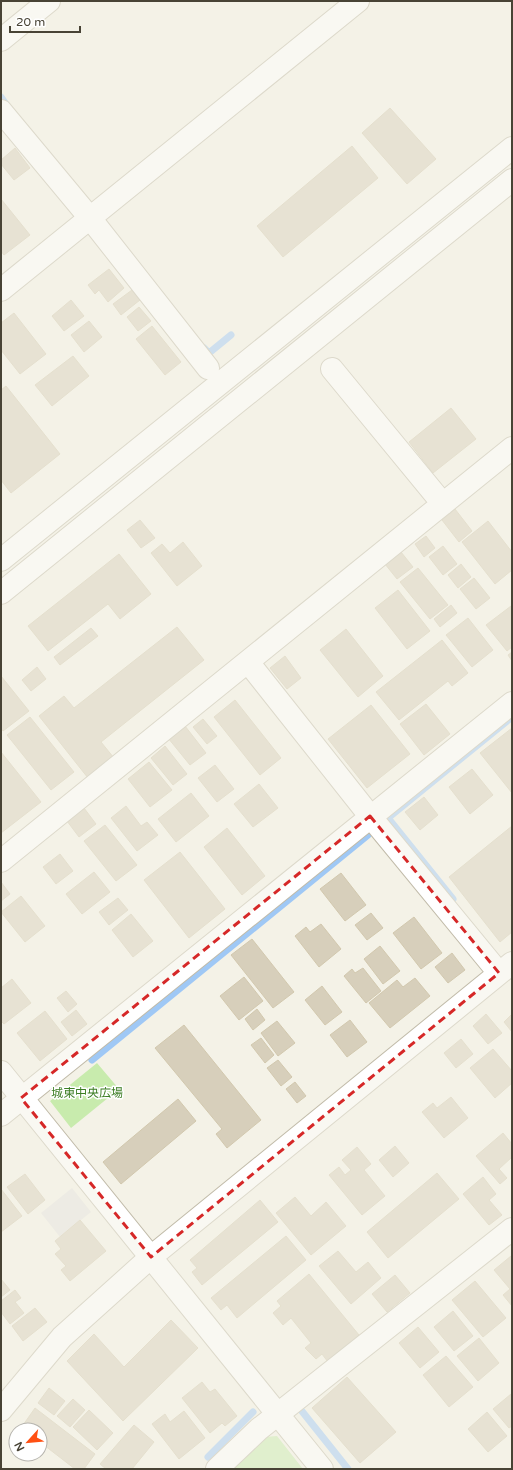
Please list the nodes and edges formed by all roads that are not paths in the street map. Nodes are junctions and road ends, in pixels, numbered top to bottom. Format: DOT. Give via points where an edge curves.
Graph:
graph roads {
  1 [pos="49,1"];
  2 [pos="358,1"];
  3 [pos="1,40"];
  4 [pos="1,111"];
  5 [pos="512,148"];
  6 [pos="512,180"];
  7 [pos="90,218"];
  8 [pos="1,290"];
  9 [pos="208,368"];
  10 [pos="332,369"];
  11 [pos="512,448"];
  12 [pos="443,504"];
  13 [pos="1,560"];
  14 [pos="1,593"];
  15 [pos="248,662"];
  16 [pos="512,703"];
  17 [pos="370,816"];
  18 [pos="1,861"];
  19 [pos="506,968"];
  20 [pos="1,1072"];
  21 [pos="21,1098"];
  22 [pos="1,1114"];
  23 [pos="512,1229"];
  24 [pos="151,1257"];
  25 [pos="1,1410"];
  26 [pos="278,1415"];
  27 [pos="217,1469"];
  28 [pos="322,1469"];
  1 -- 3 [label="street"];
  2 -- 7 [label="street"];
  4 -- 7 [label="street"];
  5 -- 13 [label="street"];
  6 -- 14 [label="street"];
  7 -- 8 [label="street"];
  7 -- 9 [label="street"];
  10 -- 12 [label="street"];
  11 -- 12 [label="street"];
  12 -- 15 [label="street"];
  15 -- 17 [label="street"];
  15 -- 18 [label="street"];
  16 -- 17 [label="street"];
  17 -- 19 [label="street"];
  17 -- 21 [label="street"];
  19 -- 24 [label="street"];
  20 -- 21 [label="street"];
  21 -- 22 [label="street"];
  21 -- 24 [label="street"];
  23 -- 26 [label="street"];
  24 -- 25 [label="street" via="62,1337"];
  24 -- 26 [label="street"];
  26 -- 27 [label="street" via="259,1429"];
  26 -- 28 [label="street"];
}
